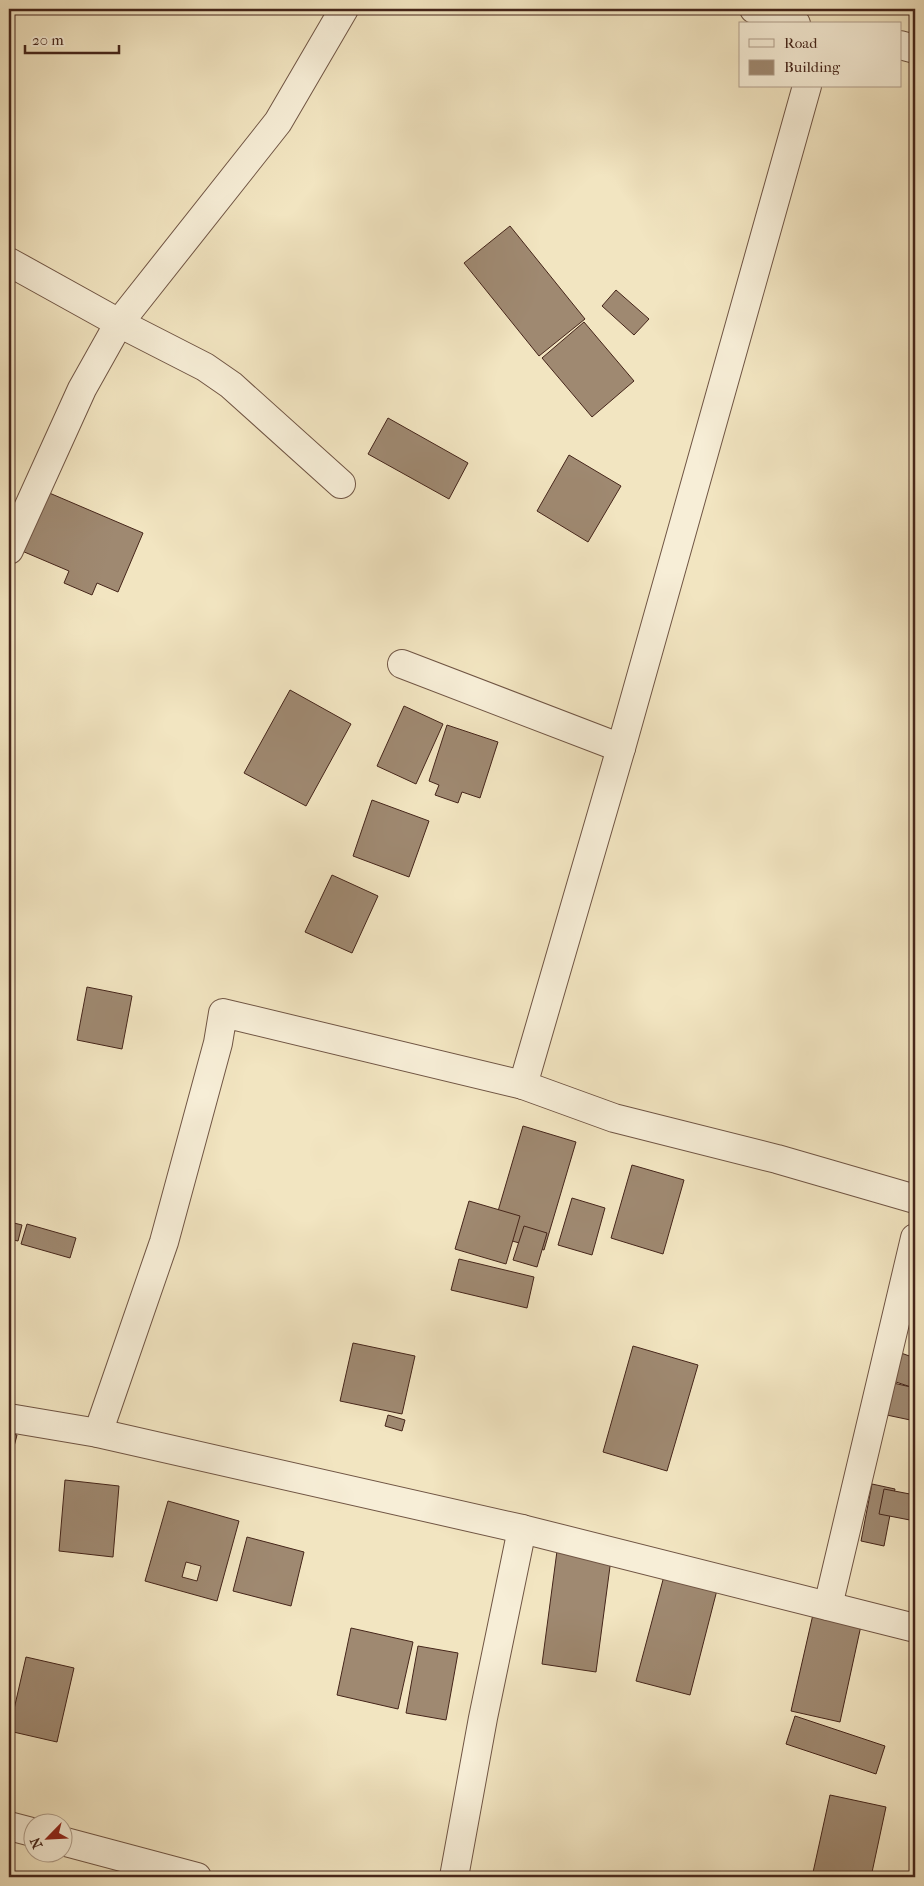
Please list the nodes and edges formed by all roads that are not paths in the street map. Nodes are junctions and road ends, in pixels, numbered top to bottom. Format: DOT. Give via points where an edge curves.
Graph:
graph roads {
  1 [pos="344,9"];
  2 [pos="754,9"];
  3 [pos="790,22"];
  4 [pos="902,46"];
  5 [pos="915,49"];
  6 [pos="806,88"];
  7 [pos="9,262"];
  8 [pos="119,323"];
  9 [pos="341,484"];
  10 [pos="9,550"];
  11 [pos="402,664"];
  12 [pos="621,748"];
  13 [pos="523,1085"];
  14 [pos="915,1199"];
  15 [pos="915,1238"];
  16 [pos="9,1418"];
  17 [pos="98,1433"];
  18 [pos="522,1529"];
  19 [pos="828,1606"];
  20 [pos="915,1628"];
  21 [pos="9,1826"];
  22 [pos="22,1829"];
  23 [pos="72,1844"];
  24 [pos="197,1877"];
  25 [pos="454,1877"];
  1 -- 8 [label="street" via="278,122"];
  2 -- 3 [label="street"];
  4 -- 5 [label="street"];
  6 -- 12 [label="street"];
  7 -- 8 [label="street"];
  8 -- 9 [label="street" via="205,367 231,385"];
  8 -- 10 [label="street" via="82,389"];
  11 -- 12 [label="street"];
  12 -- 13 [label="street"];
  13 -- 14 [label="street" via="614,1118 777,1159"];
  13 -- 17 [label="street" via="223,1013 164,1242"];
  15 -- 19 [label="street"];
  16 -- 17 [label="street"];
  17 -- 18 [label="street"];
  18 -- 19 [label="street"];
  18 -- 25 [label="street"];
  19 -- 20 [label="street"];
  21 -- 22 [label="street"];
  23 -- 24 [label="street"];
}
